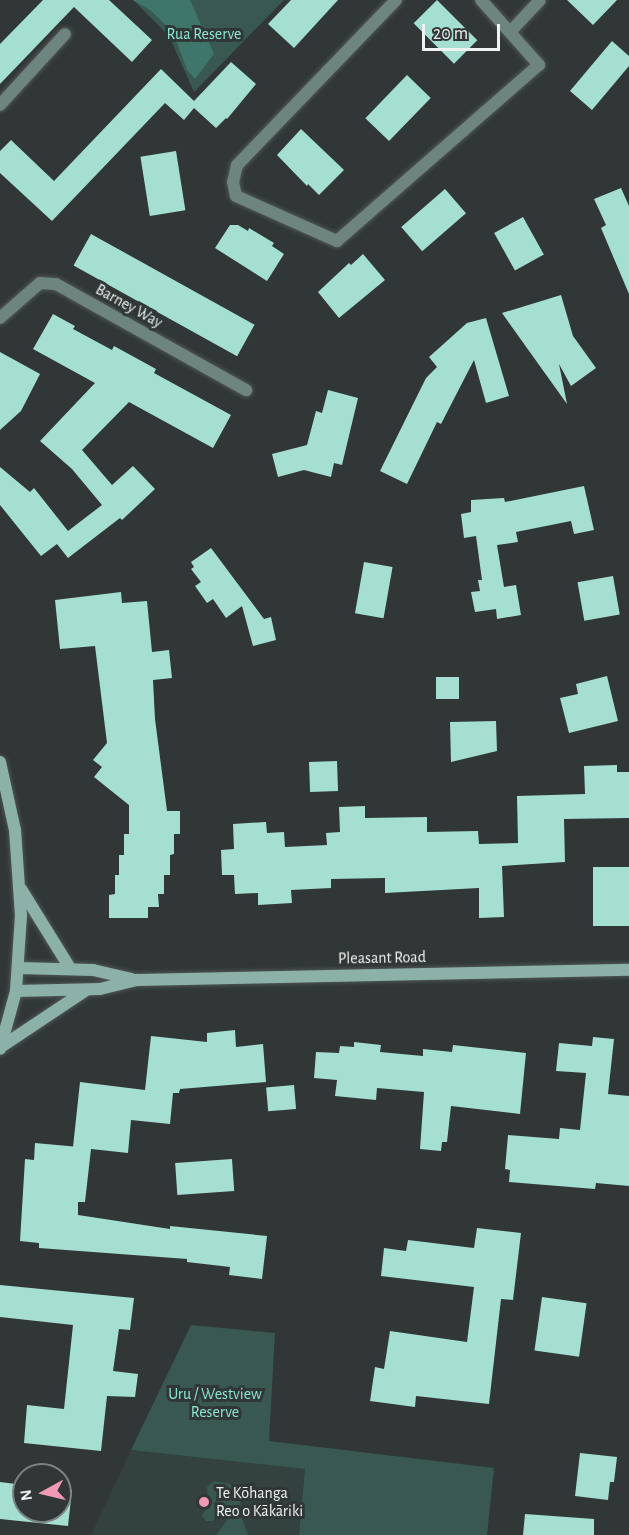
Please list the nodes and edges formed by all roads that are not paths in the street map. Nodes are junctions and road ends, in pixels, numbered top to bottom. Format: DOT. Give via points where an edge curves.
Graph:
graph roads {
  1 [pos="396,0"];
  2 [pos="481,0"];
  3 [pos="540,0"];
  4 [pos="511,31"];
  5 [pos="65,34"];
  6 [pos="0,105"];
  7 [pos="0,318"];
  8 [pos="246,390"];
  9 [pos="0,762"];
  10 [pos="20,888"];
  11 [pos="19,968"];
  12 [pos="70,968"];
  13 [pos="629,970"];
  14 [pos="136,980"];
  15 [pos="87,989"];
  16 [pos="16,991"];
  17 [pos="0,1048"];
  1 -- 4 [label="street" via="237,165 233,182 236,196 337,241 539,65"];
  2 -- 4 [label="street"];
  3 -- 4 [label="street"];
  5 -- 6 [label="street"];
  7 -- 8 [label="street, Barney Way" via="40,283 56,284"];
  9 -- 10 [label="main road" via="15,830"];
  10 -- 11 [label="main road"];
  10 -- 12 [label="main road"];
  11 -- 12 [label="main road, Pleasant Road"];
  11 -- 16 [label="main road"];
  12 -- 14 [label="main road, Pleasant Road"];
  13 -- 14 [label="main road, Pleasant Road"];
  14 -- 15 [label="main road, Pleasant Road"];
  15 -- 16 [label="main road, Pleasant Road"];
  15 -- 17 [label="main road"];
  16 -- 17 [label="main road"];
}
